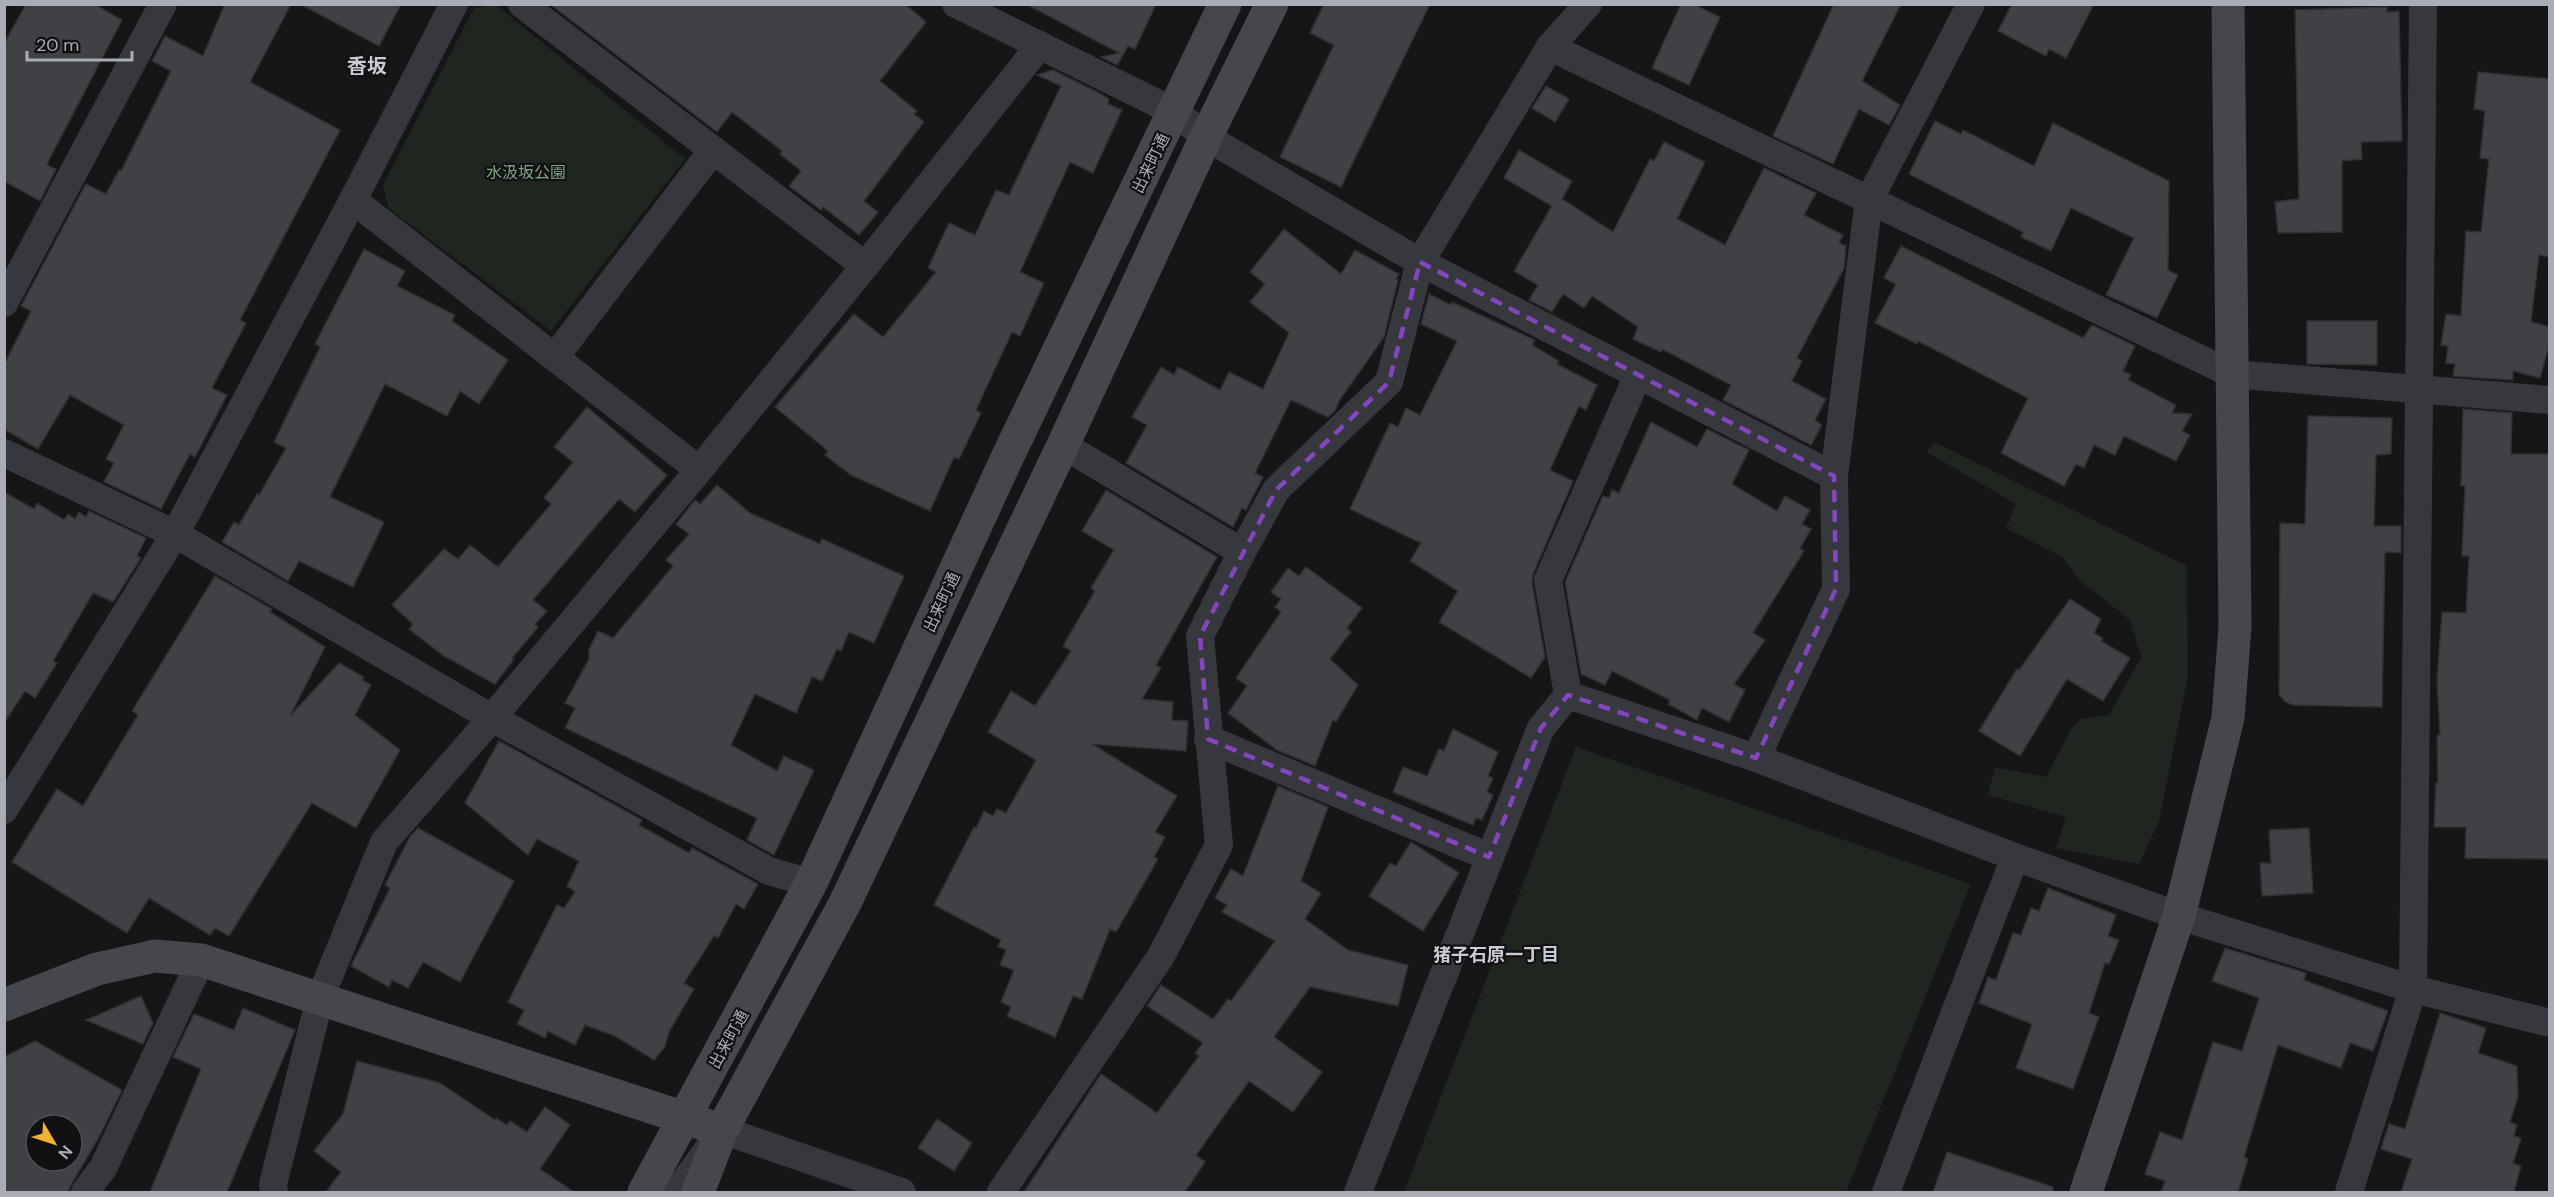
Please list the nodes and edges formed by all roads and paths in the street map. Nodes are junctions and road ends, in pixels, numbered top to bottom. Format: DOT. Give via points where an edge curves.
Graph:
graph roads {
  1 [pos="163,4"];
  2 [pos="454,4"];
  3 [pos="522,4"];
  4 [pos="956,4"];
  5 [pos="1226,4"];
  6 [pos="1232,4"];
  7 [pos="1272,4"];
  8 [pos="1588,4"];
  9 [pos="1971,4"];
  10 [pos="2228,4"];
  11 [pos="2423,4"];
  12 [pos="1040,45"];
  13 [pos="1550,47"];
  14 [pos="1198,65"];
  15 [pos="1175,112"];
  16 [pos="1206,137"];
  17 [pos="713,150"];
  18 [pos="353,200"];
  19 [pos="1869,200"];
  20 [pos="1420,262"];
  21 [pos="865,266"];
  22 [pos="4,303"];
  23 [pos="555,357"];
  24 [pos="2232,374"];
  25 [pos="1638,375"];
  26 [pos="2418,387"];
  27 [pos="2550,400"];
  28 [pos="1063,445"];
  29 [pos="4,453"];
  30 [pos="699,470"];
  31 [pos="1834,476"];
  32 [pos="175,534"];
  33 [pos="1242,552"];
  34 [pos="1568,695"];
  35 [pos="492,718"];
  36 [pos="1208,739"];
  37 [pos="1755,758"];
  38 [pos="4,810"];
  39 [pos="1489,857"];
  40 [pos="2015,857"];
  41 [pos="811,884"];
  42 [pos="2179,916"];
  43 [pos="201,960"];
  44 [pos="2413,989"];
  45 [pos="320,998"];
  46 [pos="4,1005"];
  47 [pos="2550,1023"];
  48 [pos="684,1119"];
  49 [pos="722,1130"];
  50 [pos="85,1192"];
  51 [pos="274,1192"];
  52 [pos="644,1192"];
  53 [pos="677,1192"];
  54 [pos="698,1192"];
  55 [pos="902,1192"];
  56 [pos="1001,1192"];
  57 [pos="1358,1192"];
  58 [pos="1886,1192"];
  59 [pos="2086,1192"];
  60 [pos="2349,1192"];
  1 -- 22 [label="street"];
  2 -- 18 [label="street"];
  3 -- 17 [label="street"];
  4 -- 12 [label="street"];
  5 -- 14 [label="main road, 出来町通"];
  6 -- 14 [label="street"];
  7 -- 16 [label="main road"];
  8 -- 13 [label="street"];
  9 -- 19 [label="street"];
  10 -- 24 [label="main road"];
  11 -- 26 [label="street"];
  12 -- 15 [label="street"];
  12 -- 21 [label="street"];
  13 -- 19 [label="street"];
  13 -- 20 [label="street"];
  14 -- 15 [label="main road, 出来町通"];
  15 -- 16 [label="street"];
  15 -- 41 [label="main road, 出来町通" via="1007,458"];
  16 -- 20 [label="street"];
  16 -- 28 [label="main road"];
  17 -- 21 [label="street"];
  17 -- 23 [label="street"];
  18 -- 23 [label="street"];
  18 -- 32 [label="street"];
  19 -- 24 [label="street"];
  19 -- 31 [label="street"];
  20 -- 25 [label="street"];
  20 -- 33 [label="street" via="1389,382 1276,490"];
  21 -- 30 [label="street"];
  23 -- 30 [label="street"];
  24 -- 26 [label="street"];
  24 -- 42 [label="main road" via="2235,627 2228,718"];
  25 -- 31 [label="street"];
  25 -- 34 [label="street" via="1548,580"];
  26 -- 27 [label="street"];
  26 -- 44 [label="street"];
  28 -- 33 [label="street"];
  28 -- 49 [label="main road" via="845,903"];
  29 -- 32 [label="street"];
  30 -- 35 [label="street"];
  31 -- 37 [label="street" via="1836,589"];
  32 -- 35 [label="street"];
  32 -- 38 [label="street"];
  33 -- 36 [label="street" via="1200,636"];
  34 -- 37 [label="street"];
  34 -- 39 [label="street" via="1541,729"];
  35 -- 41 [label="street" via="768,871"];
  35 -- 45 [label="street" via="384,842"];
  36 -- 39 [label="street"];
  36 -- 56 [label="street" via="1219,845 1161,956"];
  37 -- 40 [label="street"];
  39 -- 57 [label="street"];
  40 -- 42 [label="street"];
  40 -- 58 [label="street"];
  41 -- 48 [label="main road, 出来町通"];
  42 -- 44 [label="street"];
  42 -- 59 [label="main road"];
  43 -- 45 [label="main road"];
  43 -- 46 [label="main road" via="155,956 97,969"];
  43 -- 50 [label="street" via="103,1168"];
  44 -- 47 [label="street"];
  44 -- 60 [label="street"];
  45 -- 48 [label="main road"];
  45 -- 51 [label="street"];
  48 -- 49 [label="main road"];
  48 -- 52 [label="main road, 出来町通"];
  49 -- 53 [label="street"];
  49 -- 54 [label="main road"];
  49 -- 55 [label="street"];
}
